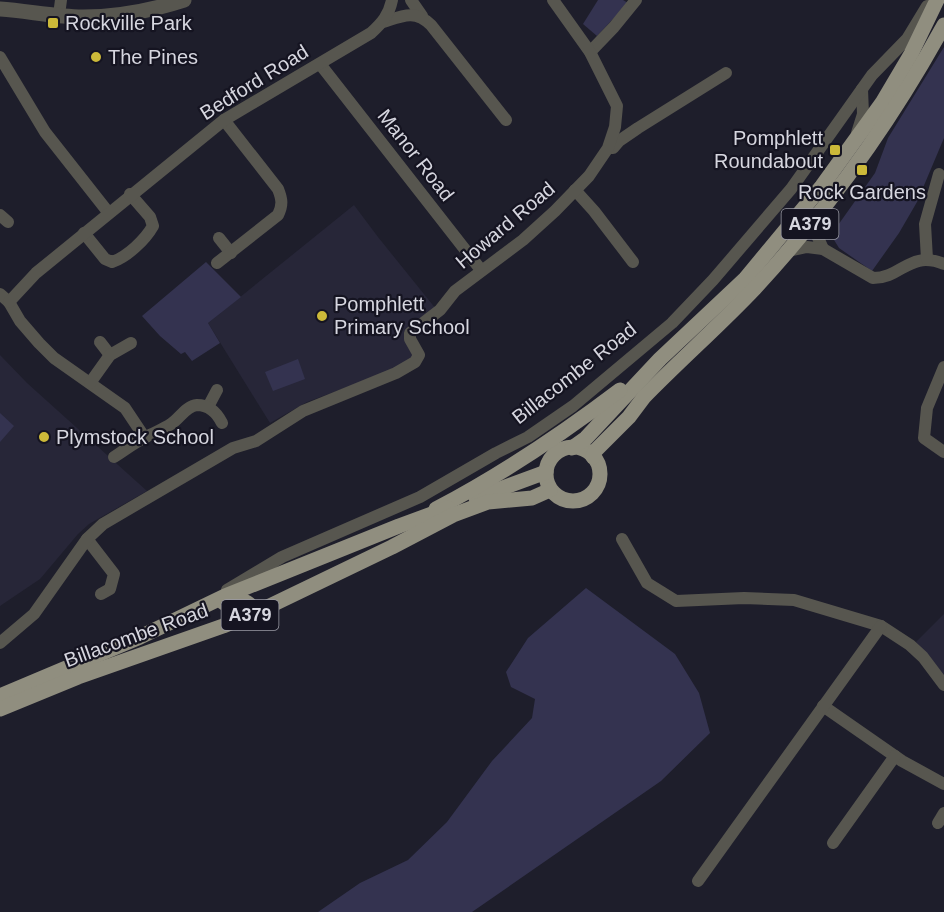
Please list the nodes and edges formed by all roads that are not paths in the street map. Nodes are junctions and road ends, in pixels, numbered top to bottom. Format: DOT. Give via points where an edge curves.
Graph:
graph roads {
  1 [pos="184,0"];
  2 [pos="392,0"];
  3 [pos="411,0"];
  4 [pos="553,0"];
  5 [pos="636,0"];
  6 [pos="931,0"];
  7 [pos="937,0"];
  8 [pos="60,7"];
  9 [pos="0,9"];
  10 [pos="422,16"];
  11 [pos="383,22"];
  12 [pos="944,25"];
  13 [pos="590,52"];
  14 [pos="0,57"];
  15 [pos="320,64"];
  16 [pos="726,73"];
  17 [pos="862,89"];
  18 [pos="224,120"];
  19 [pos="506,120"];
  20 [pos="853,145"];
  21 [pos="608,148"];
  22 [pos="939,174"];
  23 [pos="940,188"];
  24 [pos="575,190"];
  25 [pos="130,194"];
  26 [pos="108,212"];
  27 [pos="819,214"];
  28 [pos="84,233"];
  29 [pos="219,238"];
  30 [pos="823,249"];
  31 [pos="788,251"];
  32 [pos="231,253"];
  33 [pos="927,259"];
  34 [pos="633,262"];
  35 [pos="218,263"];
  36 [pos="944,264"];
  37 [pos="482,270"];
  38 [pos="5,298"];
  39 [pos="100,342"];
  40 [pos="131,343"];
  41 [pos="110,355"];
  42 [pos="660,359"];
  43 [pos="944,367"];
  44 [pos="90,383"];
  45 [pos="217,390"];
  46 [pos="208,407"];
  47 [pos="222,423"];
  48 [pos="144,438"];
  49 [pos="572,448"];
  50 [pos="944,452"];
  51 [pos="114,457"];
  52 [pos="593,457"];
  53 [pos="546,472"];
  54 [pos="550,490"];
  55 [pos="411,522"];
  56 [pos="87,539"];
  57 [pos="622,539"];
  58 [pos="253,579"];
  59 [pos="319,582"];
  60 [pos="100,594"];
  61 [pos="255,613"];
  62 [pos="187,615"];
  63 [pos="882,626"];
  64 [pos="0,643"];
  65 [pos="944,685"];
  66 [pos="0,696"];
  67 [pos="826,702"];
  68 [pos="0,709"];
  69 [pos="895,756"];
  70 [pos="944,784"];
  71 [pos="833,843"];
  72 [pos="698,882"];
  1 -- 8 [label="street" via="127,13 83,17"];
  2 -- 11 [label="street"];
  3 -- 10 [label="street"];
  4 -- 13 [label="street, Howard Road"];
  5 -- 13 [label="street"];
  6 -- 17 [label="street, Billacombe Road" via="907,39"];
  7 -- 20 [label="main road, Billacombe Road / A379" via="911,54"];
  8 -- 9 [label="street"];
  10 -- 11 [label="street" via="405,15"];
  10 -- 19 [label="street"];
  11 -- 15 [label="street, Bedford Road"];
  12 -- 27 [label="main road, A379" via="893,111"];
  13 -- 21 [label="street, Howard Road" via="616,106"];
  14 -- 26 [label="street" via="45,132"];
  15 -- 18 [label="street, Bedford Road"];
  15 -- 37 [label="street, Manor Road"];
  16 -- 21 [label="street"];
  17 -- 20 [label="street, Billacombe Road" via="863,114"];
  17 -- 58 [label="street, Billacombe Road" via="791,189 713,280 672,323 573,406 528,437 420,497 282,557"];
  18 -- 25 [label="street, Bedford Road"];
  18 -- 32 [label="street" via="278,189 282,200 278,215"];
  20 -- 42 [label="main road, Billacombe Road / A379" via="745,279"];
  21 -- 24 [label="street, Howard Road"];
  22 -- 23 [label="street"];
  23 -- 33 [label="street" via="925,224"];
  24 -- 34 [label="street"];
  24 -- 37 [label="street, Howard Road" via="523,240"];
  25 -- 26 [label="street, Bedford Road"];
  25 -- 28 [label="street" via="150,217 153,226 148,235 112,262"];
  26 -- 28 [label="street, Bedford Road"];
  27 -- 30 [label="street" via="816,233"];
  27 -- 31 [label="main road, A379"];
  28 -- 38 [label="street, Bedford Road"];
  29 -- 32 [label="street"];
  30 -- 31 [label="street"];
  30 -- 33 [label="street" via="873,278"];
  31 -- 52 [label="main road, A379" via="644,397"];
  32 -- 35 [label="street"];
  33 -- 36 [label="street"];
  37 -- 56 [label="street, Howard Road" via="410,333 419,355 415,362 303,411 256,441 233,448 103,524"];
  38 -- 44 [label="street" via="39,343"];
  39 -- 41 [label="street"];
  40 -- 41 [label="street"];
  41 -- 44 [label="street"];
  42 -- 49 [label="main road, Billacombe Road / A379"];
  42 -- 55 [label="main road, Billacombe Road" via="584,418 485,483"];
  43 -- 50 [label="street" via="927,408 924,438"];
  44 -- 48 [label="street" via="125,408"];
  45 -- 46 [label="street"];
  46 -- 47 [label="street"];
  46 -- 48 [label="street" via="188,408 173,423"];
  48 -- 51 [label="street"];
  49 -- 52 [label="main road"];
  49 -- 53 [label="main road, Billacombe Road / A379" via="553,456"];
  52 -- 54 [label="main road" via="600,473 589,496 564,500"];
  53 -- 54 [label="main road"];
  53 -- 55 [label="main road, Billacombe Road / A379"];
  54 -- 59 [label="main road, Billacombe Road / A379" via="532,498 488,502 453,515"];
  55 -- 58 [label="main road, Billacombe Road / A379" via="281,575"];
  56 -- 60 [label="street" via="114,574 110,589"];
  56 -- 64 [label="street, Howard Road" via="34,614"];
  57 -- 63 [label="street" via="647,583 676,601 794,600"];
  58 -- 59 [label="main road, A379" via="255,594 264,601"];
  58 -- 62 [label="main road, Billacombe Road / A379"];
  59 -- 61 [label="main road, Billacombe Road / A379"];
  61 -- 62 [label="main road, A379" via="249,603 236,599"];
  61 -- 68 [label="main road, Billacombe Road / A379"];
  62 -- 66 [label="main road, Billacombe Road / A379"];
  63 -- 65 [label="street" via="923,657"];
  63 -- 67 [label="street"];
  67 -- 69 [label="street"];
  67 -- 72 [label="street"];
  69 -- 70 [label="street"];
  69 -- 71 [label="street"];
}
